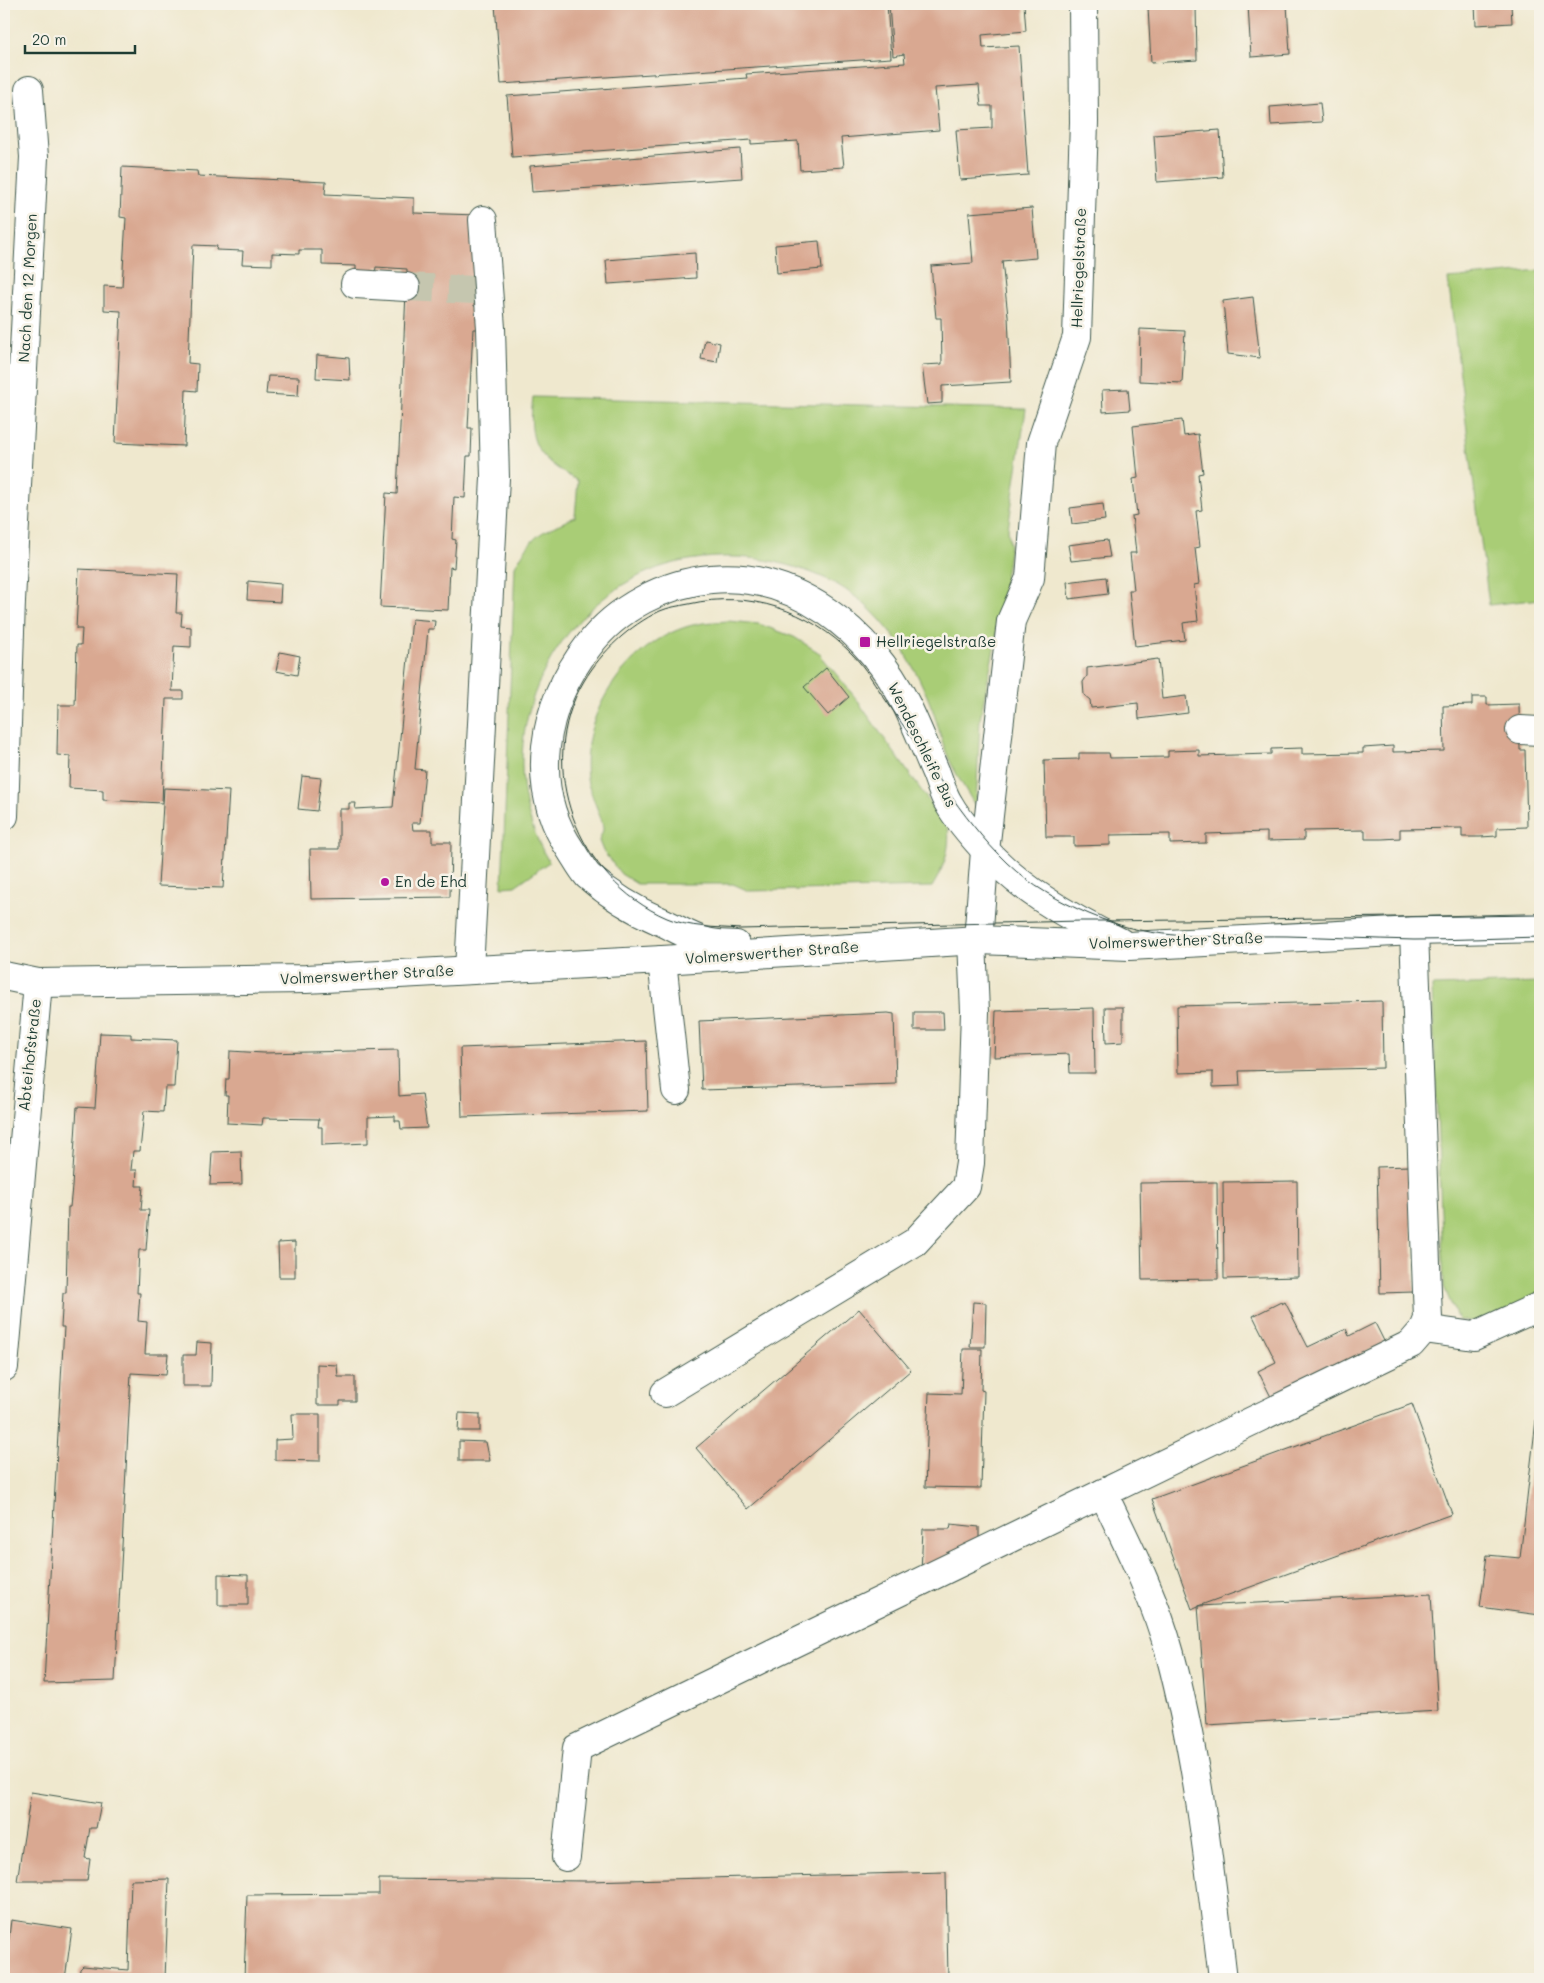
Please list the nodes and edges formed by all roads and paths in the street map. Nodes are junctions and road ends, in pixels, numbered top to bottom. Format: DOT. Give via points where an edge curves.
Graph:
graph roads {
  1 [pos="1083,4"];
  2 [pos="29,90"];
  3 [pos="484,220"];
  4 [pos="355,284"];
  5 [pos="406,287"];
  6 [pos="10,513"];
  7 [pos="7,601"];
  8 [pos="4,816"];
  9 [pos="985,851"];
  10 [pos="1540,928"];
  11 [pos="1414,931"];
  12 [pos="975,940"];
  13 [pos="1129,946"];
  14 [pos="812,951"];
  15 [pos="662,960"];
  16 [pos="469,970"];
  17 [pos="4,976"];
  18 [pos="38,982"];
  19 [pos="676,1090"];
  20 [pos="1540,1306"];
  21 [pos="1424,1328"];
  22 [pos="4,1367"];
  23 [pos="665,1393"];
  24 [pos="1103,1493"];
  25 [pos="566,1857"];
  26 [pos="1223,1979"];
  1 -- 9 [label="street, Hellriegelstraße" via="1084,122 1077,337 1041,443 1030,578 1011,621"];
  2 -- 6 [label="street, Nach den 12 Morgen" via="34,157"];
  3 -- 16 [label="street" via="482,290 495,478"];
  4 -- 5 [label="street"];
  6 -- 7 [label="street, Nach den 12 Morgen"];
  7 -- 8 [label="street, Nach den 12 Morgen"];
  9 -- 12 [label="street, Hellriegelstraße"];
  9 -- 13 [label="street, Wendeschleife Bus" via="1013,880"];
  9 -- 14 [label="street, Wendeschleife Bus" via="948,804 905,701 886,670 837,617 812,602 759,581 727,577 697,580 642,600 590,644 568,677 556,704 544,749 547,794 559,834 587,874 630,908 707,942"];
  10 -- 11 [label="street, Volmerswerther Straße"];
  11 -- 13 [label="street, Volmerswerther Straße"];
  11 -- 21 [label="street" via="1428,1319"];
  12 -- 13 [label="street, Volmerswerther Straße"];
  12 -- 14 [label="street, Volmerswerther Straße"];
  12 -- 23 [label="street, Hellriegelstraße" via="970,1163 966,1187 915,1242"];
  14 -- 15 [label="street, Volmerswerther Straße"];
  15 -- 16 [label="street, Volmerswerther Straße"];
  15 -- 19 [label="street"];
  16 -- 18 [label="street, Volmerswerther Straße" via="306,979"];
  17 -- 18 [label="street, Volmerswerther Straße"];
  18 -- 22 [label="street, Abteihofstraße"];
  20 -- 21 [label="street" via="1474,1336"];
  21 -- 24 [label="street" via="1411,1344"];
  24 -- 25 [label="street" via="577,1748"];
  24 -- 26 [label="street" via="1141,1573 1170,1652 1208,1851"];
}
